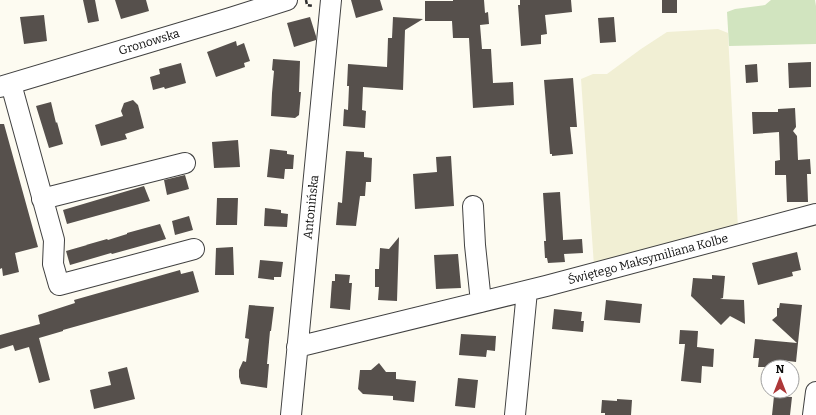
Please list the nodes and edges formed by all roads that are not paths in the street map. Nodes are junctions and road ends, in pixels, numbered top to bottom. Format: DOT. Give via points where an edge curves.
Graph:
graph roads {
  1 [pos="287,0"];
  2 [pos="331,0"];
  3 [pos="6,85"];
  4 [pos="185,163"];
  5 [pos="42,199"];
  6 [pos="473,206"];
  7 [pos="816,214"];
  8 [pos="194,249"];
  9 [pos="527,291"];
  10 [pos="481,302"];
  11 [pos="297,347"];
  12 [pos="816,392"];
  13 [pos="291,415"];
  14 [pos="515,415"];
  15 [pos="813,415"];
  1 -- 3 [label="street, Gronowska"];
  2 -- 11 [label="street, Antonińska"];
  3 -- 5 [label="street, Gronowska"];
  4 -- 5 [label="street"];
  5 -- 8 [label="street, Gronowska" via="54,240 53,264 59,285"];
  6 -- 10 [label="street" via="474,245"];
  7 -- 9 [label="street, Świętego Maksymiliana Kolbe"];
  9 -- 10 [label="street, Świętego Maksymiliana Kolbe"];
  9 -- 14 [label="street"];
  10 -- 11 [label="street, Świętego Maksymiliana Kolbe"];
  11 -- 13 [label="street, Antonińska"];
  12 -- 15 [label="street"];
}
